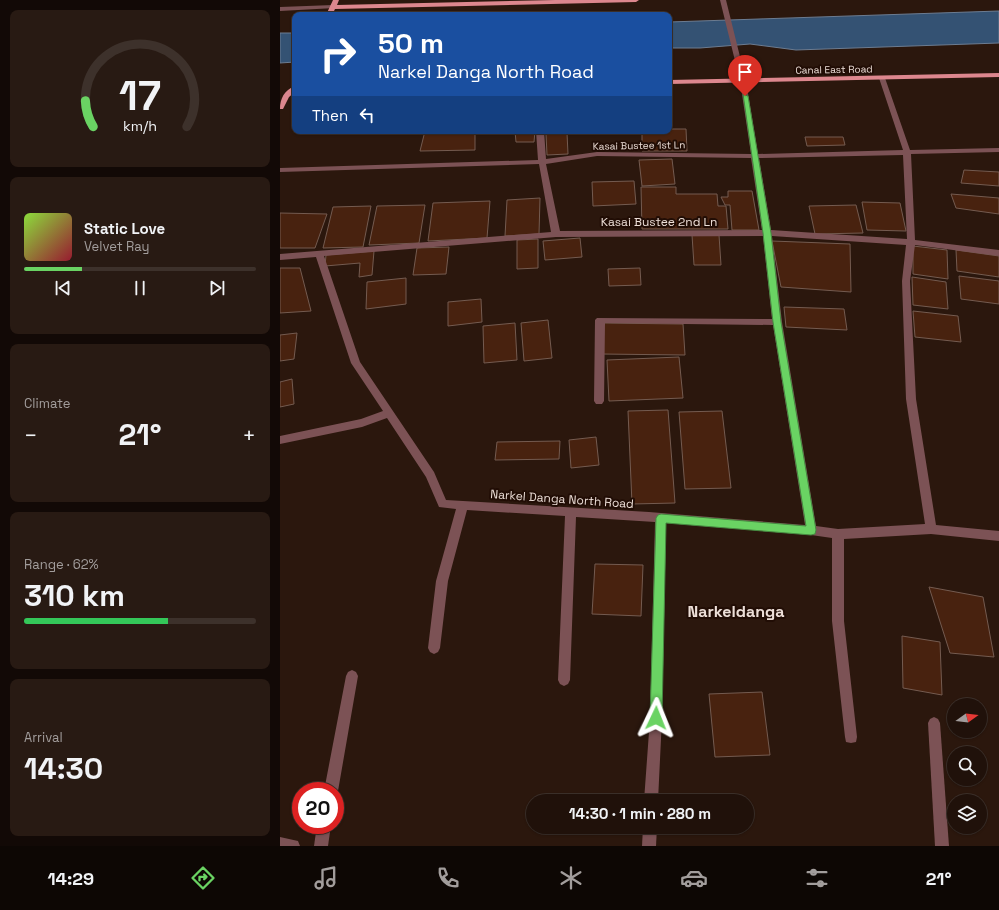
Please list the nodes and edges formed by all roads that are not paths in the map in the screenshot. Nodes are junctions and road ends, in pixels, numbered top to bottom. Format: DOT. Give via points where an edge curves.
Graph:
graph roads {
  1 [pos="336,0"];
  2 [pos="636,0"];
  3 [pos="723,0"];
  4 [pos="333,7"];
  5 [pos="280,9"];
  6 [pos="330,12"];
  7 [pos="999,75"];
  8 [pos="882,78"];
  9 [pos="743,80"];
  10 [pos="672,82"];
  11 [pos="292,90"];
  12 [pos="292,96"];
  13 [pos="282,97"];
  14 [pos="280,107"];
  15 [pos="540,134"];
  16 [pos="999,150"];
  17 [pos="907,152"];
  18 [pos="754,156"];
  19 [pos="542,162"];
  20 [pos="280,170"];
  21 [pos="767,233"];
  22 [pos="556,234"];
  23 [pos="911,242"];
  24 [pos="999,253"];
  25 [pos="319,254"];
  26 [pos="280,257"];
  27 [pos="777,322"];
  28 [pos="599,401"];
  29 [pos="389,413"];
  30 [pos="280,440"];
  31 [pos="463,505"];
  32 [pos="570,512"];
  33 [pos="661,518"];
  34 [pos="931,529"];
  35 [pos="811,530"];
  36 [pos="838,534"];
  37 [pos="999,536"];
  38 [pos="434,648"];
  39 [pos="352,676"];
  40 [pos="564,680"];
  41 [pos="934,723"];
  42 [pos="851,737"];
  43 [pos="332,782"];
  44 [pos="652,794"];
  45 [pos="322,834"];
  46 [pos="650,834"];
  47 [pos="280,844"];
  48 [pos="294,846"];
  49 [pos="320,846"];
  50 [pos="649,846"];
  51 [pos="942,846"];
  1 -- 4 [label="main road"];
  2 -- 4 [label="main road"];
  3 -- 9 [label="street"];
  4 -- 5 [label="street"];
  4 -- 6 [label="main road"];
  7 -- 8 [label="main road, Canal East Road"];
  8 -- 9 [label="main road, Canal East Road"];
  8 -- 17 [label="street"];
  9 -- 10 [label="main road, Canal East Road"];
  9 -- 18 [label="street"];
  11 -- 13 [label="main road"];
  12 -- 13 [label="main road"];
  13 -- 14 [label="main road"];
  15 -- 19 [label="street"];
  16 -- 17 [label="street, Kasai Bustee 1st Ln"];
  17 -- 18 [label="street, Kasai Bustee 1st Ln"];
  17 -- 23 [label="street"];
  18 -- 19 [label="street, Kasai Bustee 1st Ln" via="597,154"];
  18 -- 21 [label="street"];
  19 -- 20 [label="street, Kasai Bustee 1st Ln"];
  19 -- 22 [label="street"];
  21 -- 22 [label="street, Kasai Bustee 2nd Ln"];
  21 -- 23 [label="street, Kasai Bustee 2nd Ln"];
  21 -- 27 [label="street"];
  22 -- 25 [label="street, Kasai Bustee 2nd Ln"];
  23 -- 24 [label="street, Kasai Bustee 2nd Ln"];
  23 -- 34 [label="street" via="906,281 912,399"];
  25 -- 26 [label="street"];
  25 -- 29 [label="street, Narkel Danga North Road" via="356,363"];
  27 -- 28 [label="street" via="600,320"];
  27 -- 35 [label="street"];
  29 -- 30 [label="street" via="362,423"];
  29 -- 31 [label="street, Narkel Danga North Road" via="430,475 443,504"];
  31 -- 32 [label="street, Narkel Danga North Road"];
  31 -- 38 [label="street" via="442,581"];
  32 -- 33 [label="street, Narkel Danga North Road"];
  32 -- 40 [label="street"];
  33 -- 35 [label="street, Narkel Danga North Road"];
  33 -- 44 [label="street"];
  34 -- 36 [label="street, Narkel Danga North Road"];
  34 -- 37 [label="street, Narkel Danga North Road"];
  35 -- 36 [label="street, Narkel Danga North Road"];
  36 -- 42 [label="street" via="838,621"];
  39 -- 43 [label="street"];
  41 -- 51 [label="street"];
  45 -- 49 [label="street"];
  46 -- 50 [label="street"];
  47 -- 48 [label="street"];
}
